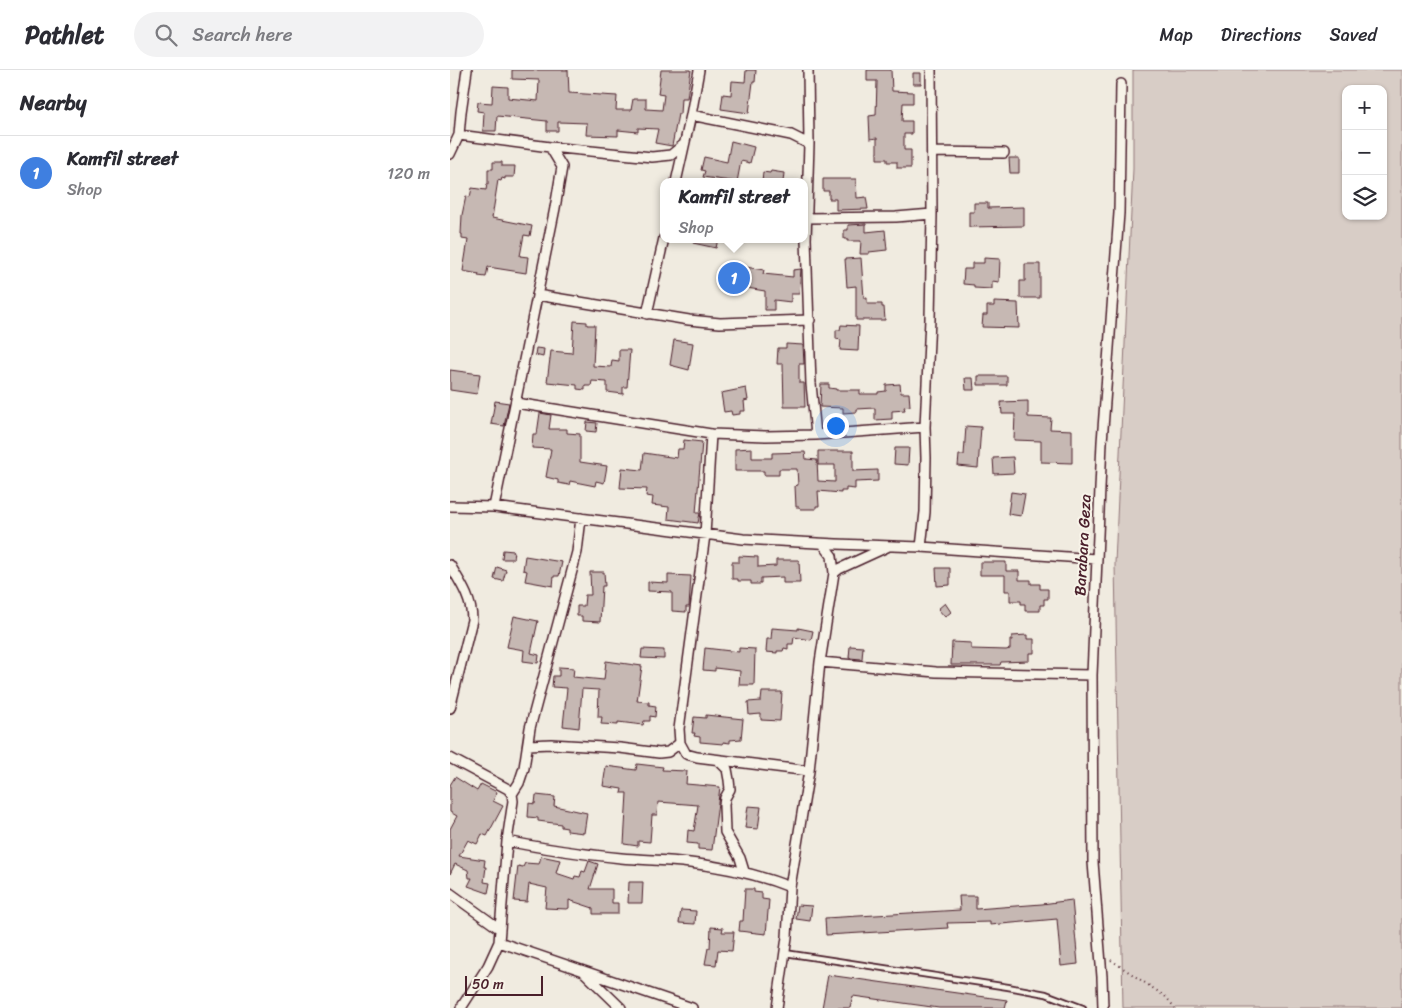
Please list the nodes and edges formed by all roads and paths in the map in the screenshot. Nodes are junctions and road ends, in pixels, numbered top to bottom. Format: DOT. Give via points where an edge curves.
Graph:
graph roads {
  1 [pos="699,70"];
  2 [pos="808,70"];
  3 [pos="931,70"];
  4 [pos="466,71"];
  5 [pos="1122,84"];
  6 [pos="691,115"];
  7 [pos="459,135"];
  8 [pos="809,144"];
  9 [pos="684,145"];
  10 [pos="550,148"];
  11 [pos="582,151"];
  12 [pos="932,152"];
  13 [pos="1004,153"];
  14 [pos="450,154"];
  15 [pos="667,156"];
  16 [pos="562,167"];
  17 [pos="678,170"];
  18 [pos="677,178"];
  19 [pos="808,181"];
  20 [pos="932,214"];
  21 [pos="808,218"];
  22 [pos="663,243"];
  23 [pos="806,243"];
  24 [pos="537,295"];
  25 [pos="647,314"];
  26 [pos="810,320"];
  27 [pos="516,403"];
  28 [pos="925,427"];
  29 [pos="712,434"];
  30 [pos="816,435"];
  31 [pos="450,506"];
  32 [pos="494,507"];
  33 [pos="581,518"];
  34 [pos="705,535"];
  35 [pos="823,544"];
  36 [pos="892,546"];
  37 [pos="921,547"];
  38 [pos="1096,559"];
  39 [pos="450,565"];
  40 [pos="834,573"];
  41 [pos="820,662"];
  42 [pos="1092,675"];
  43 [pos="450,708"];
  44 [pos="680,743"];
  45 [pos="528,745"];
  46 [pos="450,758"];
  47 [pos="717,760"];
  48 [pos="808,771"];
  49 [pos="512,794"];
  50 [pos="507,841"];
  51 [pos="744,872"];
  52 [pos="790,887"];
  53 [pos="450,893"];
  54 [pos="500,929"];
  55 [pos="499,942"];
  56 [pos="785,953"];
  57 [pos="1100,953"];
  58 [pos="583,971"];
  59 [pos="461,1008"];
  60 [pos="621,1008"];
  61 [pos="692,1008"];
  62 [pos="778,1008"];
  63 [pos="1083,1008"];
  64 [pos="1103,1008"];
  65 [pos="1175,1008"];
  1 -- 6 [label="street"];
  2 -- 8 [label="street"];
  3 -- 12 [label="street"];
  4 -- 7 [label="street"];
  5 -- 38 [label="street, Barabara Geza" via="1119,213"];
  6 -- 8 [label="street" via="791,135"];
  6 -- 9 [label="street"];
  7 -- 10 [label="street"];
  7 -- 14 [label="street"];
  8 -- 19 [label="street"];
  9 -- 15 [label="street"];
  9 -- 17 [label="street"];
  10 -- 11 [label="street"];
  10 -- 16 [label="street"];
  11 -- 15 [label="street"];
  11 -- 16 [label="street" via="568,157"];
  12 -- 13 [label="street"];
  12 -- 20 [label="street"];
  15 -- 17 [label="street" via="674,160"];
  16 -- 24 [label="street"];
  17 -- 18 [label="street"];
  20 -- 21 [label="street"];
  20 -- 28 [label="street"];
  22 -- 25 [label="street"];
  23 -- 26 [label="street"];
  24 -- 25 [label="street"];
  24 -- 27 [label="street"];
  25 -- 26 [label="street" via="720,323"];
  26 -- 30 [label="street"];
  27 -- 29 [label="street"];
  27 -- 32 [label="street"];
  28 -- 30 [label="street"];
  28 -- 37 [label="street" via="925,512"];
  29 -- 30 [label="street"];
  29 -- 34 [label="street"];
  31 -- 32 [label="street"];
  32 -- 33 [label="street"];
  33 -- 34 [label="street"];
  33 -- 45 [label="street" via="577,552"];
  34 -- 35 [label="street"];
  34 -- 44 [label="street" via="679,729"];
  35 -- 36 [label="street"];
  35 -- 40 [label="street" via="832,556"];
  36 -- 37 [label="street"];
  36 -- 40 [label="street"];
  37 -- 38 [label="street"];
  38 -- 42 [label="street, Barabara Geza"];
  39 -- 43 [label="street" via="467,594 472,612"];
  40 -- 41 [label="street"];
  41 -- 42 [label="street" via="936,672"];
  41 -- 48 [label="street"];
  42 -- 57 [label="street, Barabara Geza" via="1093,862"];
  44 -- 45 [label="street" via="668,752 658,753"];
  44 -- 47 [label="street" via="686,754"];
  45 -- 49 [label="street" via="524,768"];
  46 -- 49 [label="street"];
  47 -- 48 [label="street"];
  47 -- 51 [label="street" via="727,770 729,780 730,789 724,805 725,832"];
  48 -- 52 [label="street"];
  49 -- 50 [label="street"];
  50 -- 51 [label="street" via="552,850 688,862"];
  50 -- 54 [label="street"];
  51 -- 52 [label="street"];
  52 -- 56 [label="street"];
  53 -- 54 [label="street"];
  54 -- 55 [label="street"];
  55 -- 58 [label="street"];
  55 -- 59 [label="street"];
  56 -- 62 [label="street"];
  56 -- 63 [label="lane" via="1046,994"];
  57 -- 64 [label="street, Barabara Geza"];
  57 -- 65 [label="path" via="1166,997"];
  58 -- 60 [label="street"];
  58 -- 61 [label="street"];
}
